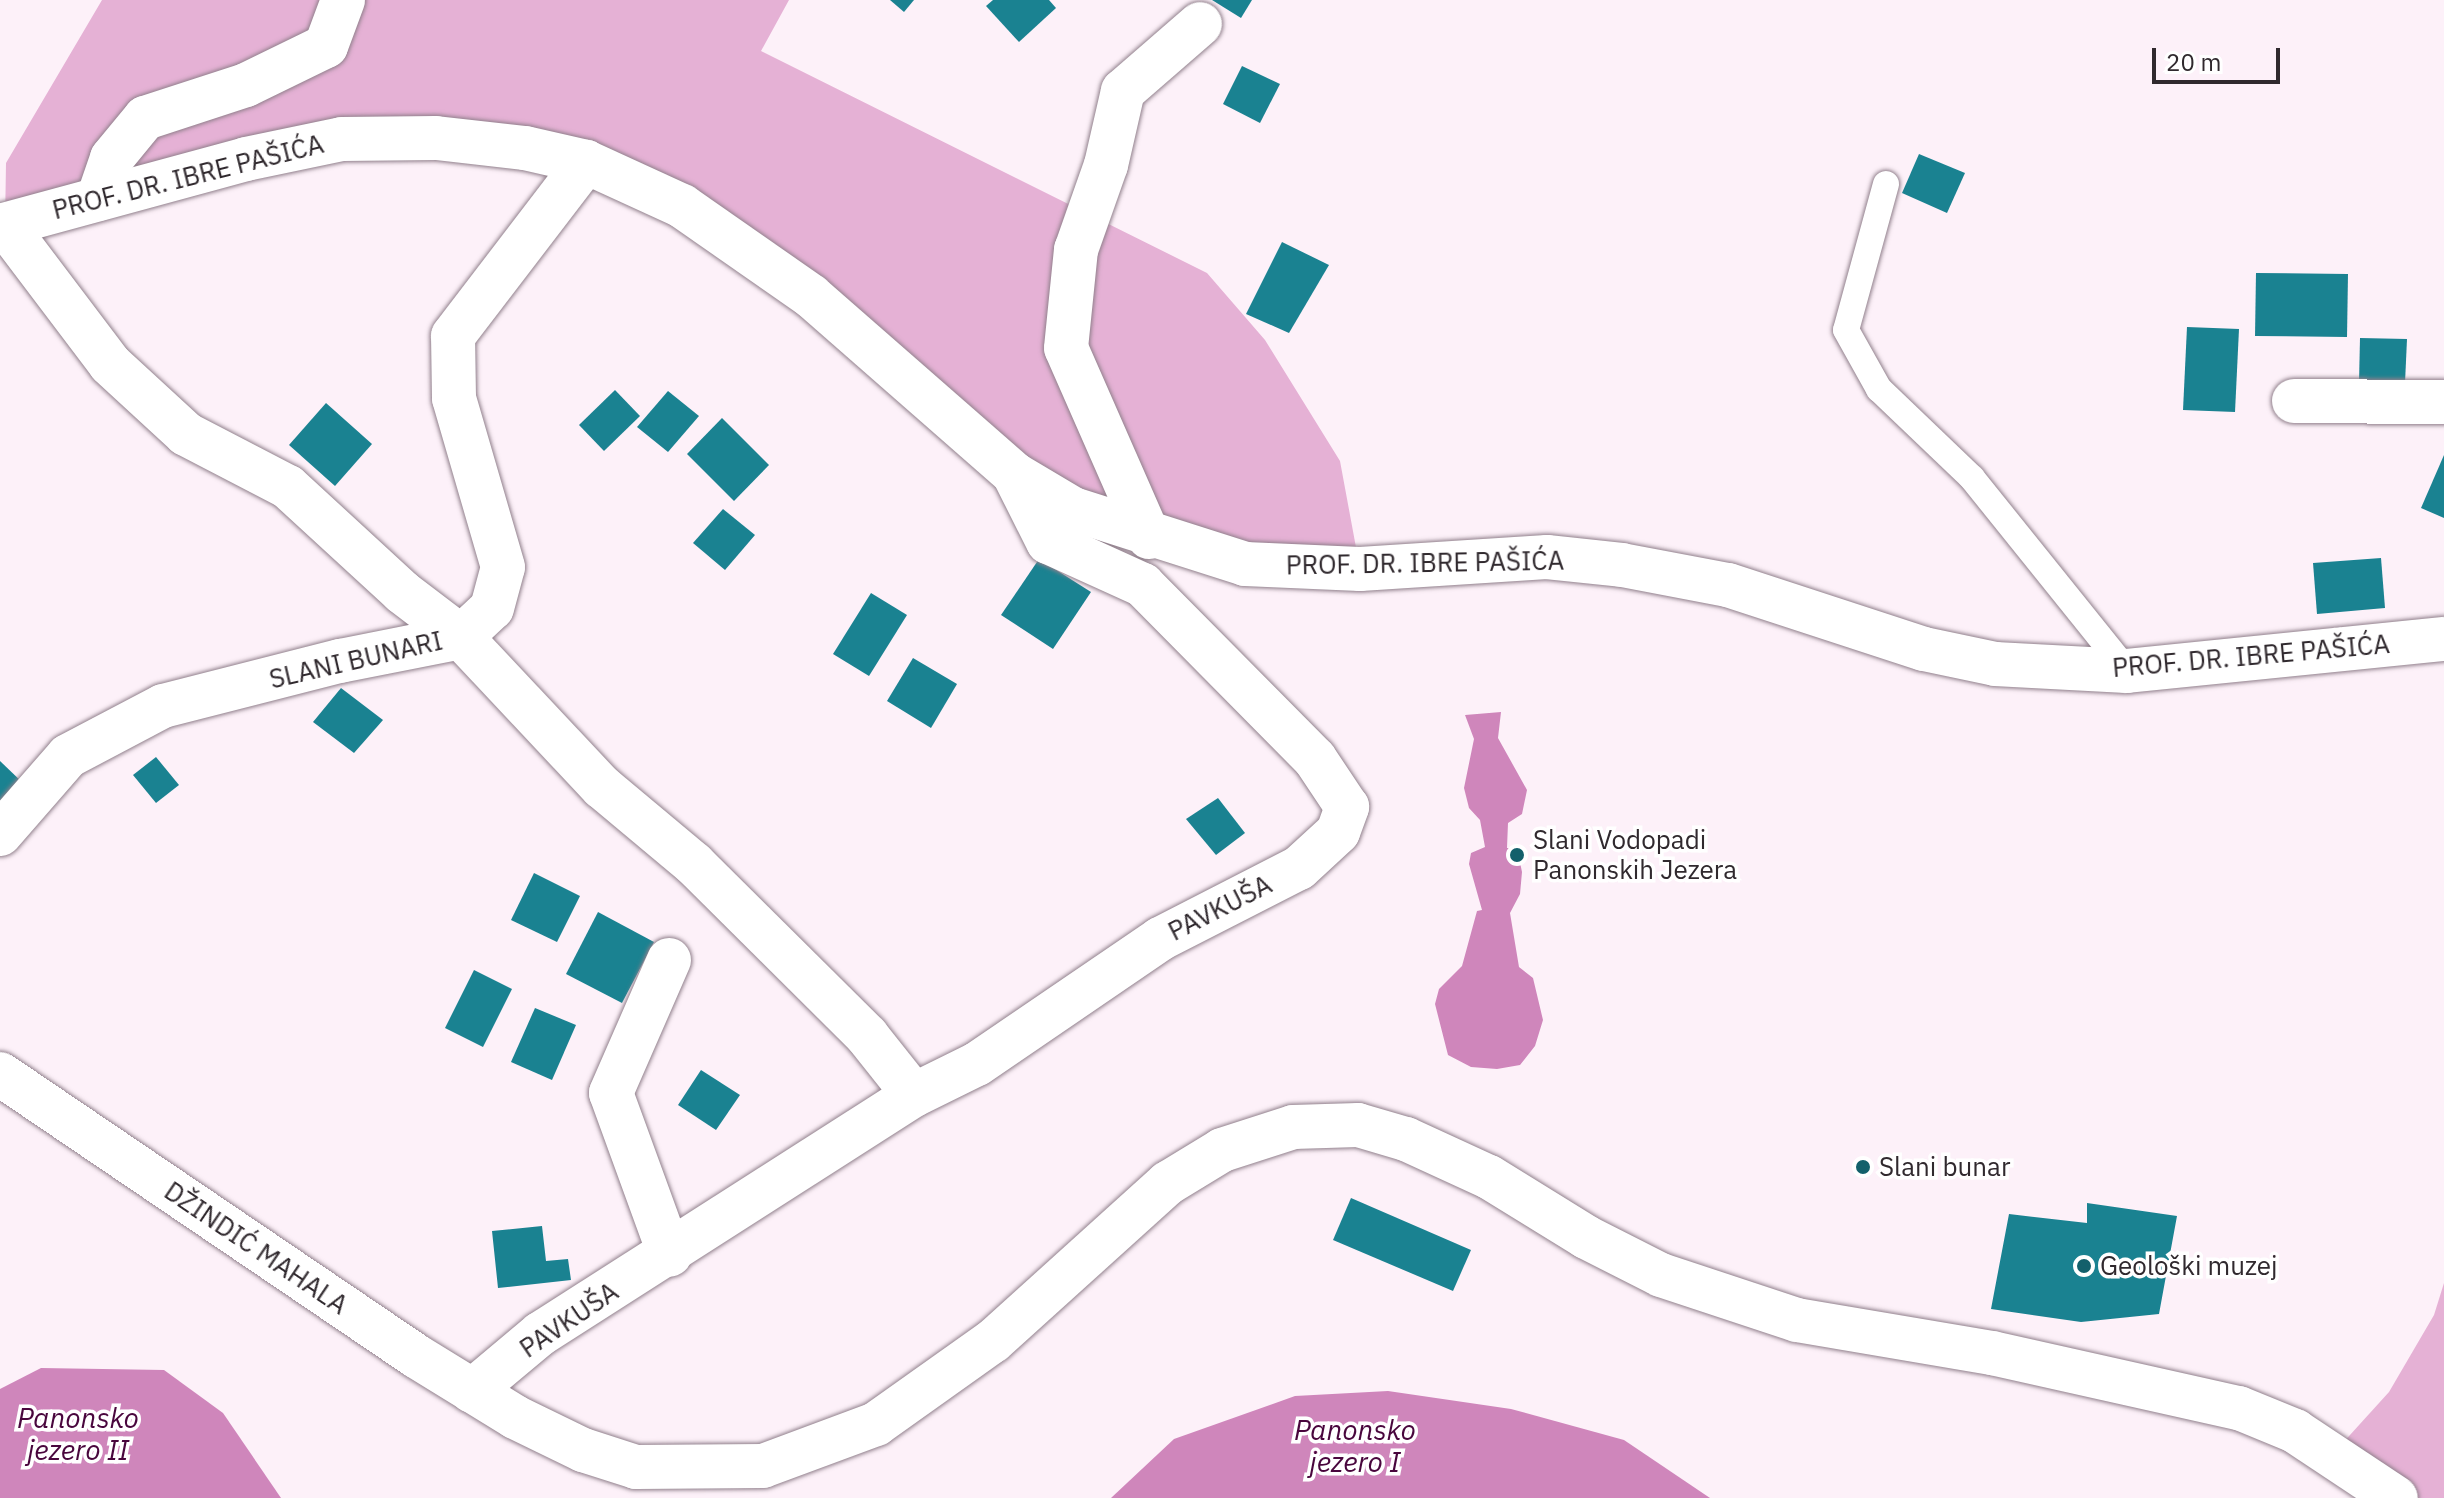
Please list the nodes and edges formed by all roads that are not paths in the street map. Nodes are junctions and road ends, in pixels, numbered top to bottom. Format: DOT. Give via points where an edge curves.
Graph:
graph roads {
  1 [pos="349,4"];
  2 [pos="1200,24"];
  3 [pos="586,162"];
  4 [pos="1886,184"];
  5 [pos="98,199"];
  6 [pos="2,225"];
  7 [pos="2294,401"];
  8 [pos="2444,402"];
  9 [pos="1014,474"];
  10 [pos="1149,537"];
  11 [pos="461,637"];
  12 [pos="2444,639"];
  13 [pos="2127,671"];
  14 [pos="0,834"];
  15 [pos="669,960"];
  16 [pos="0,1074"];
  17 [pos="914,1095"];
  18 [pos="670,1255"];
  19 [pos="472,1391"];
  20 [pos="2396,1498"];
  1 -- 5 [label="street" via="326,46 246,85 145,118 112,158"];
  2 -- 10 [label="street" via="1123,91 1106,165 1076,250 1066,348"];
  3 -- 5 [label="street, PROF. DR. IBRE PAŠIĆA" via="525,148 436,138 342,139"];
  3 -- 9 [label="street, PROF. DR. IBRE PAŠIĆA" via="682,206 811,296"];
  3 -- 11 [label="street, SLANI BUNARI" via="453,336 454,398 503,567 492,608"];
  4 -- 13 [label="lane" via="1846,330 1879,389 1972,478"];
  5 -- 6 [label="street, PROF. DR. IBRE PAŠIĆA"];
  6 -- 11 [label="street" via="110,364 186,434 288,487 402,592"];
  7 -- 8 [label="street"];
  9 -- 10 [label="street, PROF. DR. IBRE PAŠIĆA" via="1073,509"];
  9 -- 17 [label="street, PAVKUŠA" via="1048,542 1143,585 1315,759 1347,807 1338,832 1299,868 1160,939 977,1064"];
  10 -- 13 [label="street, PROF. DR. IBRE PAŠIĆA" via="1245,564 1360,569 1547,557 1622,565 1728,585 1924,649 1995,664"];
  11 -- 14 [label="street, SLANI BUNARI" via="163,706 68,756"];
  11 -- 17 [label="street" via="602,787 694,864 867,1036"];
  12 -- 13 [label="street, PROF. DR. IBRE PAŠIĆA"];
  15 -- 18 [label="street" via="611,1093"];
  16 -- 19 [label="street, DŽINDIĆ MAHALA"];
  17 -- 18 [label="street, PAVKUŠA"];
  18 -- 19 [label="street, PAVKUŠA" via="540,1334"];
  19 -- 20 [label="street, DŽINDIĆ MAHALA" via="583,1450 636,1467 763,1466 876,1424 911,1404 993,1341 1168,1183 1222,1150 1293,1127 1358,1125 1406,1139 1489,1177 1586,1237 1661,1275 1797,1320 1992,1353 2239,1408 2295,1431"];
}
